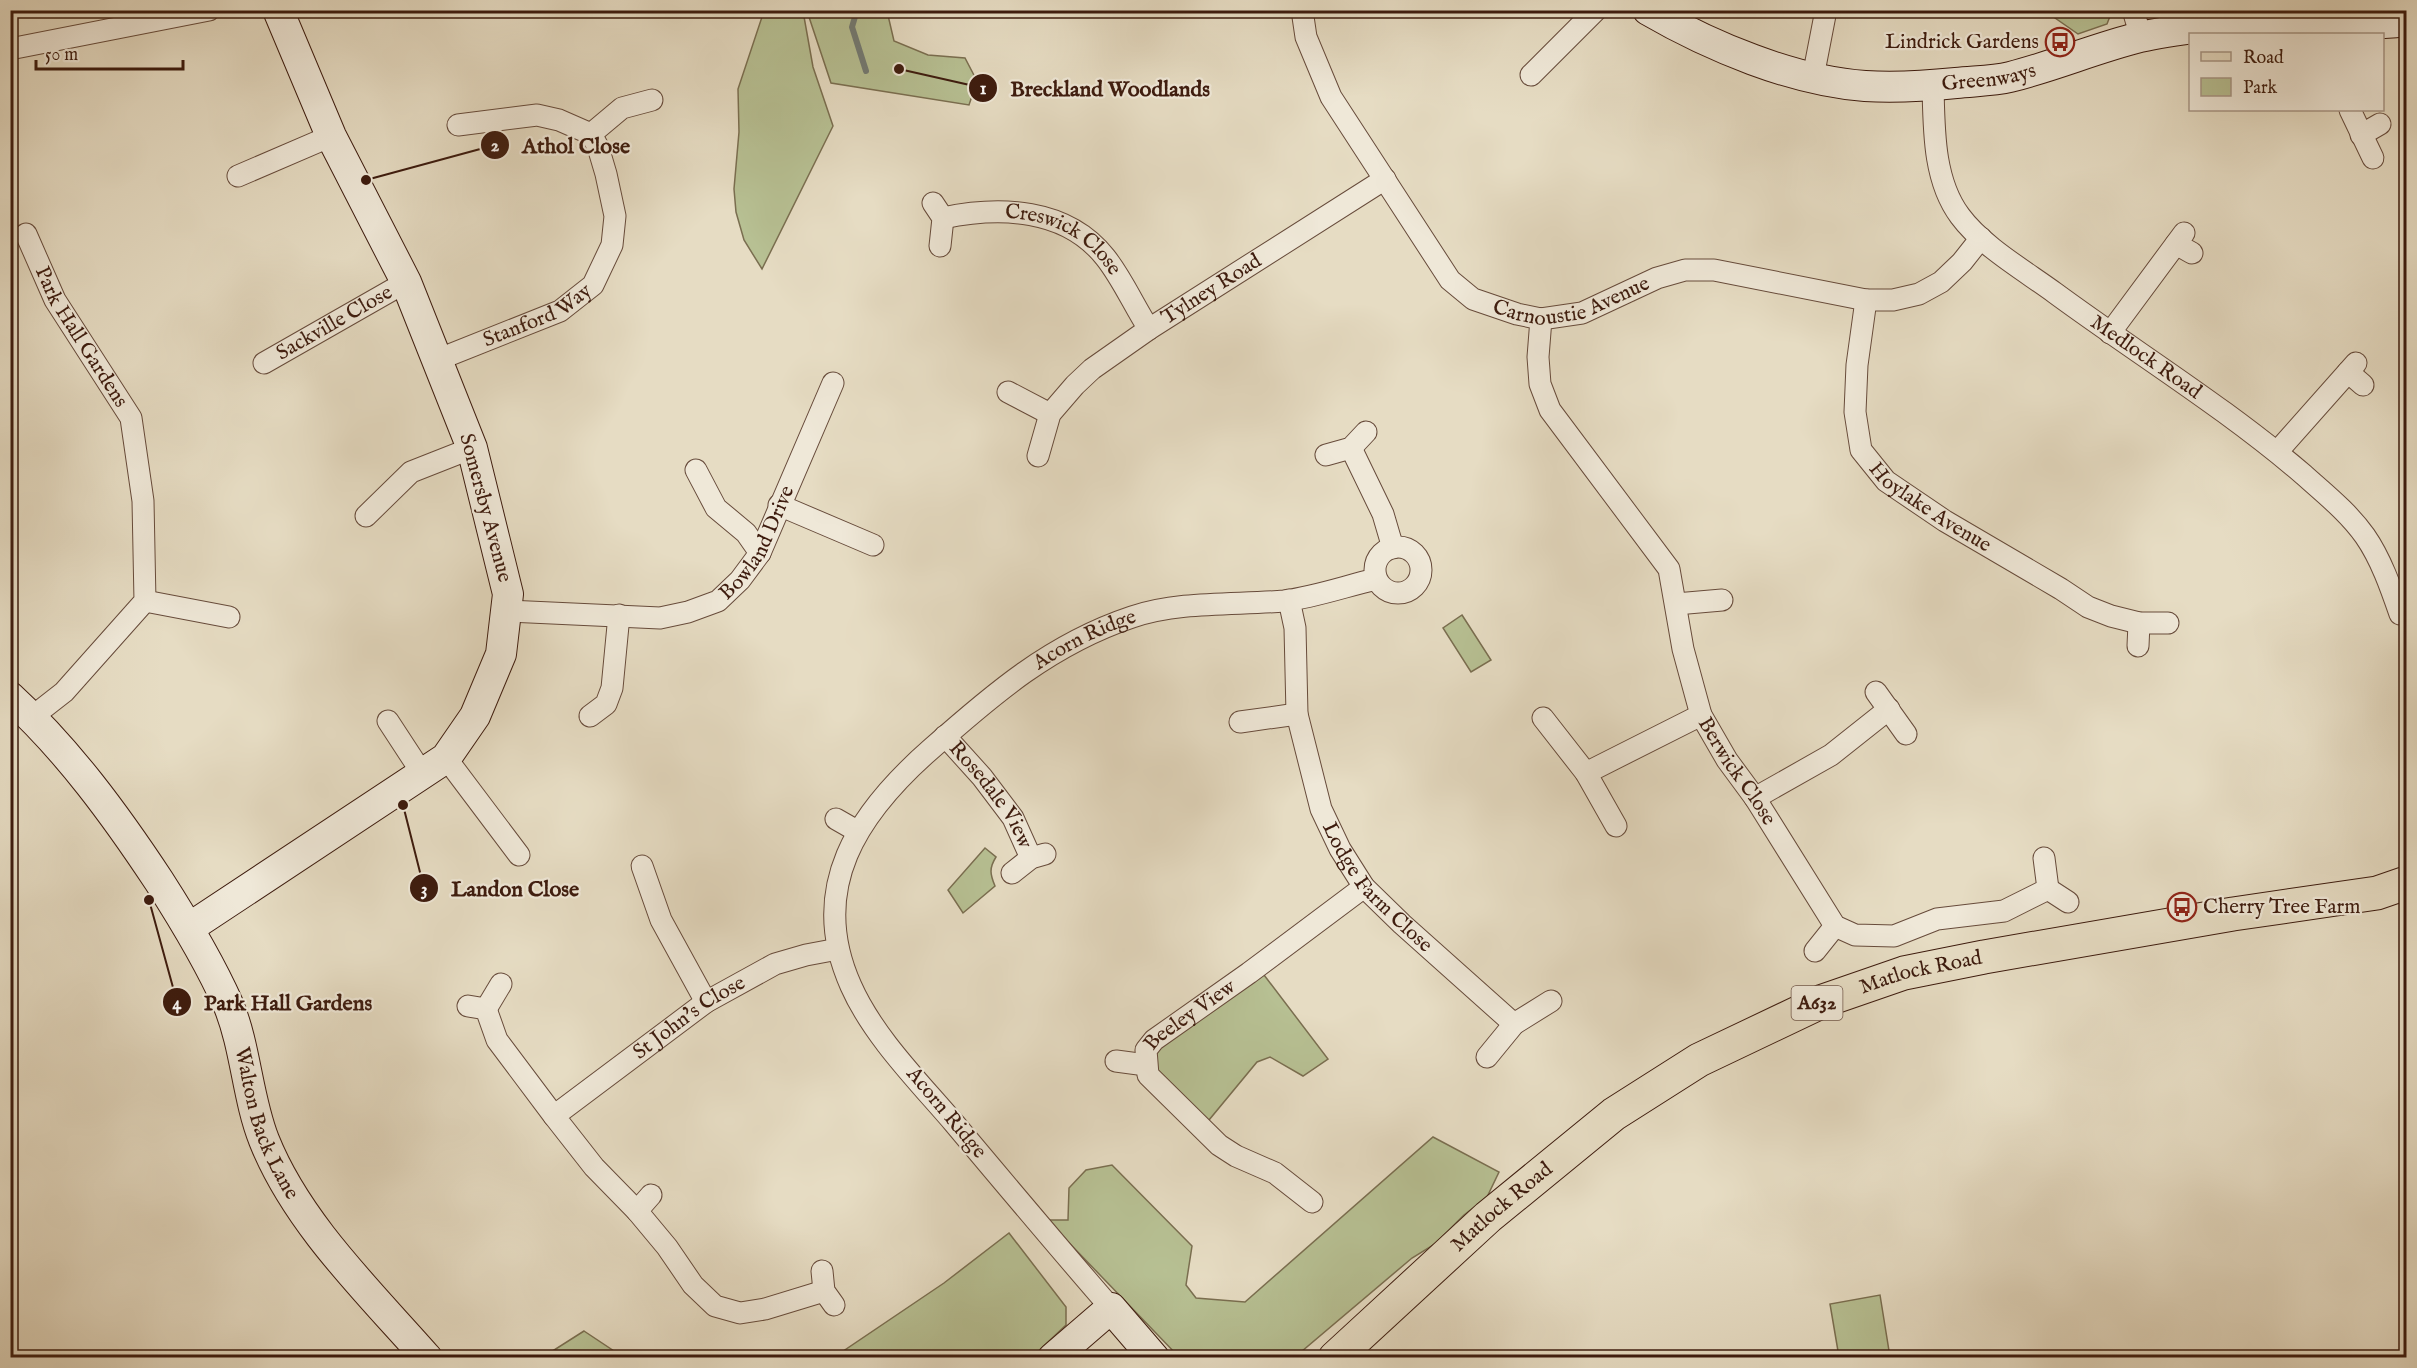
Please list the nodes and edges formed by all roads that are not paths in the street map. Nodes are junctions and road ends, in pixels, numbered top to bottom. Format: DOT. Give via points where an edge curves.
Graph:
graph roads {
  1 [pos="209,10"];
  2 [pos="278,10"];
  3 [pos="1302,10"];
  4 [pos="1596,10"];
  5 [pos="1648,10"];
  6 [pos="1826,10"];
  7 [pos="2406,21"];
  8 [pos="2137,24"];
  9 [pos="2340,29"];
  10 [pos="10,49"];
  11 [pos="1531,75"];
  12 [pos="1813,77"];
  13 [pos="1933,85"];
  14 [pos="652,100"];
  15 [pos="2350,111"];
  16 [pos="2380,124"];
  17 [pos="458,125"];
  18 [pos="591,134"];
  19 [pos="2361,135"];
  20 [pos="331,136"];
  21 [pos="2373,158"];
  22 [pos="238,176"];
  23 [pos="1385,179"];
  24 [pos="26,234"];
  25 [pos="1981,238"];
  26 [pos="2184,243"];
  27 [pos="940,246"];
  28 [pos="406,282"];
  29 [pos="1866,300"];
  30 [pos="1541,319"];
  31 [pos="1149,329"];
  32 [pos="2109,333"];
  33 [pos="437,360"];
  34 [pos="264,363"];
  35 [pos="2356,374"];
  36 [pos="833,383"];
  37 [pos="1008,392"];
  38 [pos="1050,414"];
  39 [pos="1366,432"];
  40 [pos="472,448"];
  41 [pos="1351,448"];
  42 [pos="2277,452"];
  43 [pos="1326,455"];
  44 [pos="1038,456"];
  45 [pos="696,470"];
  46 [pos="779,505"];
  47 [pos="366,516"];
  48 [pos="873,545"];
  49 [pos="1394,548"];
  50 [pos="760,553"];
  51 [pos="1376,579"];
  52 [pos="2398,581"];
  53 [pos="1289,600"];
  54 [pos="1722,600"];
  55 [pos="145,601"];
  56 [pos="1676,604"];
  57 [pos="506,611"];
  58 [pos="2400,614"];
  59 [pos="619,615"];
  60 [pos="230,617"];
  61 [pos="2139,623"];
  62 [pos="2168,623"];
  63 [pos="2138,646"];
  64 [pos="10,697"];
  65 [pos="1297,714"];
  66 [pos="1701,715"];
  67 [pos="590,716"];
  68 [pos="32,717"];
  69 [pos="1543,718"];
  70 [pos="388,721"];
  71 [pos="1240,722"];
  72 [pos="1906,734"];
  73 [pos="945,736"];
  74 [pos="434,765"];
  75 [pos="1586,773"];
  76 [pos="1755,798"];
  77 [pos="836,819"];
  78 [pos="1616,826"];
  79 [pos="857,831"];
  80 [pos="519,855"];
  81 [pos="2044,858"];
  82 [pos="642,866"];
  83 [pos="1012,873"];
  84 [pos="2406,883"];
  85 [pos="1364,887"];
  86 [pos="2048,889"];
  87 [pos="2068,902"];
  88 [pos="1834,926"];
  89 [pos="189,928"];
  90 [pos="838,949"];
  91 [pos="1815,951"];
  92 [pos="501,984"];
  93 [pos="1551,1000"];
  94 [pos="706,1002"];
  95 [pos="1515,1024"];
  96 [pos="1487,1057"];
  97 [pos="1116,1061"];
  98 [pos="1146,1065"];
  99 [pos="554,1116"];
  100 [pos="651,1196"];
  101 [pos="1311,1202"];
  102 [pos="636,1211"];
  103 [pos="827,1289"];
  104 [pos="1111,1308"];
  105 [pos="427,1358"];
  106 [pos="1053,1358"];
  107 [pos="1154,1358"];
  108 [pos="1335,1358"];
  1 -- 10 [label="street"];
  2 -- 20 [label="street, Somersby Avenue"];
  3 -- 23 [label="street, Carnoustie Avenue" via="1306,37 1331,98"];
  4 -- 11 [label="street"];
  5 -- 12 [label="street, Greenways" via="1686,32 1748,59"];
  6 -- 12 [label="street"];
  7 -- 9 [label="street, Greenways"];
  8 -- 9 [label="street, Greenways" via="2284,21"];
  8 -- 13 [label="street, Greenways" via="2007,78"];
  12 -- 13 [label="street, Greenways" via="1864,86"];
  13 -- 25 [label="street, Medlock Road" via="1934,136 1945,186 1960,216"];
  14 -- 18 [label="street" via="622,108"];
  15 -- 19 [label="street"];
  16 -- 19 [label="street"];
  17 -- 18 [label="street" via="537,115"];
  18 -- 33 [label="street, Stanford Way" via="615,216 612,245 592,285 560,311"];
  19 -- 21 [label="street"];
  20 -- 22 [label="street"];
  20 -- 28 [label="street, Somersby Avenue"];
  23 -- 30 [label="street, Carnoustie Avenue" via="1450,280 1473,299"];
  23 -- 31 [label="street, Tylney Road"];
  24 -- 55 [label="street, Park Hall Gardens" via="55,300 131,418 144,501"];
  25 -- 29 [label="street, Carnoustie Avenue" via="1941,282 1919,294 1893,300"];
  25 -- 32 [label="street, Medlock Road"];
  26 -- 32 [label="street"];
  27 -- 31 [label="street, Creswick Close" via="938,211 1032,214 1068,225 1106,258"];
  28 -- 33 [label="street, Somersby Avenue"];
  28 -- 34 [label="street, Sackville Close"];
  29 -- 30 [label="street, Carnoustie Avenue" via="1714,270 1685,270 1657,278 1582,313"];
  29 -- 61 [label="street, Hoylake Avenue" via="1855,412 1862,450 1886,481 2088,607"];
  30 -- 56 [label="street, Berwick Close" via="1540,384 1550,410 1669,569"];
  31 -- 38 [label="street, Tylney Road" via="1092,369"];
  32 -- 42 [label="street, Medlock Road"];
  33 -- 40 [label="street, Somersby Avenue"];
  35 -- 42 [label="street"];
  36 -- 46 [label="street, Bowland Drive"];
  37 -- 38 [label="street"];
  38 -- 44 [label="street, Tylney Road"];
  39 -- 41 [label="street"];
  40 -- 47 [label="street" via="411,472"];
  40 -- 57 [label="street, Somersby Avenue" via="508,594"];
  41 -- 43 [label="street"];
  41 -- 49 [label="street" via="1383,514"];
  42 -- 52 [label="street, Medlock Road" via="2352,519"];
  45 -- 50 [label="street" via="716,508 746,533"];
  46 -- 48 [label="street"];
  46 -- 50 [label="street, Bowland Drive"];
  49 -- 51 [label="street" via="1377,559"];
  49 -- 51 [label="street" via="1414,553 1422,573 1419,581 1402,594 1382,588"];
  50 -- 59 [label="street, Bowland Drive" via="718,601 660,618"];
  51 -- 53 [label="street, Acorn Ridge"];
  52 -- 58 [label="street, Medlock Road"];
  53 -- 65 [label="street, Lodge Farm Close" via="1295,628"];
  53 -- 73 [label="street, Acorn Ridge" via="1163,608 1086,634 1018,675"];
  54 -- 56 [label="street"];
  55 -- 60 [label="street"];
  55 -- 68 [label="street" via="64,692"];
  56 -- 66 [label="street, Berwick Close" via="1683,649"];
  57 -- 59 [label="street, Bowland Drive"];
  57 -- 74 [label="street, Somersby Avenue" via="501,654 475,716"];
  59 -- 67 [label="street" via="612,688 606,704"];
  61 -- 62 [label="street, Hoylake Avenue"];
  61 -- 63 [label="street"];
  64 -- 68 [label="street, Walton Back Lane"];
  65 -- 71 [label="street"];
  65 -- 85 [label="street, Lodge Farm Close" via="1321,809"];
  66 -- 75 [label="street"];
  66 -- 76 [label="street, Berwick Close"];
  68 -- 89 [label="street, Walton Back Lane" via="92,786"];
  69 -- 75 [label="street"];
  70 -- 74 [label="street"];
  72 -- 76 [label="street" via="1882,701 1831,755"];
  73 -- 79 [label="street, Acorn Ridge" via="887,792"];
  73 -- 83 [label="street, Rosedale View" via="982,777 1038,856"];
  74 -- 80 [label="street"];
  74 -- 89 [label="street, Somersby Avenue"];
  75 -- 78 [label="street"];
  76 -- 88 [label="street, Berwick Close"];
  77 -- 79 [label="street"];
  79 -- 90 [label="street, Acorn Ridge" via="837,882 834,916"];
  81 -- 86 [label="street"];
  82 -- 94 [label="street" via="661,920"];
  84 -- 108 [label="main road, Matlock Road / A632" via="2378,893 2233,914 1904,973 1822,1001 1699,1060 1614,1114 1488,1217"];
  85 -- 95 [label="street, Lodge Farm Close"];
  85 -- 98 [label="street, Beeley View" via="1244,967 1154,1040 1146,1050"];
  86 -- 87 [label="street"];
  86 -- 88 [label="street" via="2004,910 1936,918 1894,936 1855,935"];
  88 -- 91 [label="street"];
  89 -- 105 [label="street, Walton Back Lane" via="228,1005 264,1140 283,1176 311,1226"];
  90 -- 94 [label="street, St John's Close" via="775,964"];
  90 -- 104 [label="street, Acorn Ridge" via="851,987 871,1021"];
  92 -- 99 [label="street" via="477,1007"];
  93 -- 95 [label="street"];
  94 -- 99 [label="street, St John's Close"];
  95 -- 96 [label="street"];
  97 -- 98 [label="street, Beeley View"];
  98 -- 101 [label="street, Beeley View" via="1148,1075 1160,1089 1219,1145 1275,1173"];
  99 -- 102 [label="street" via="594,1167"];
  100 -- 102 [label="street"];
  102 -- 103 [label="street" via="693,1285 715,1306 740,1313"];
  104 -- 106 [label="street"];
  104 -- 107 [label="street, Acorn Ridge"];
}
